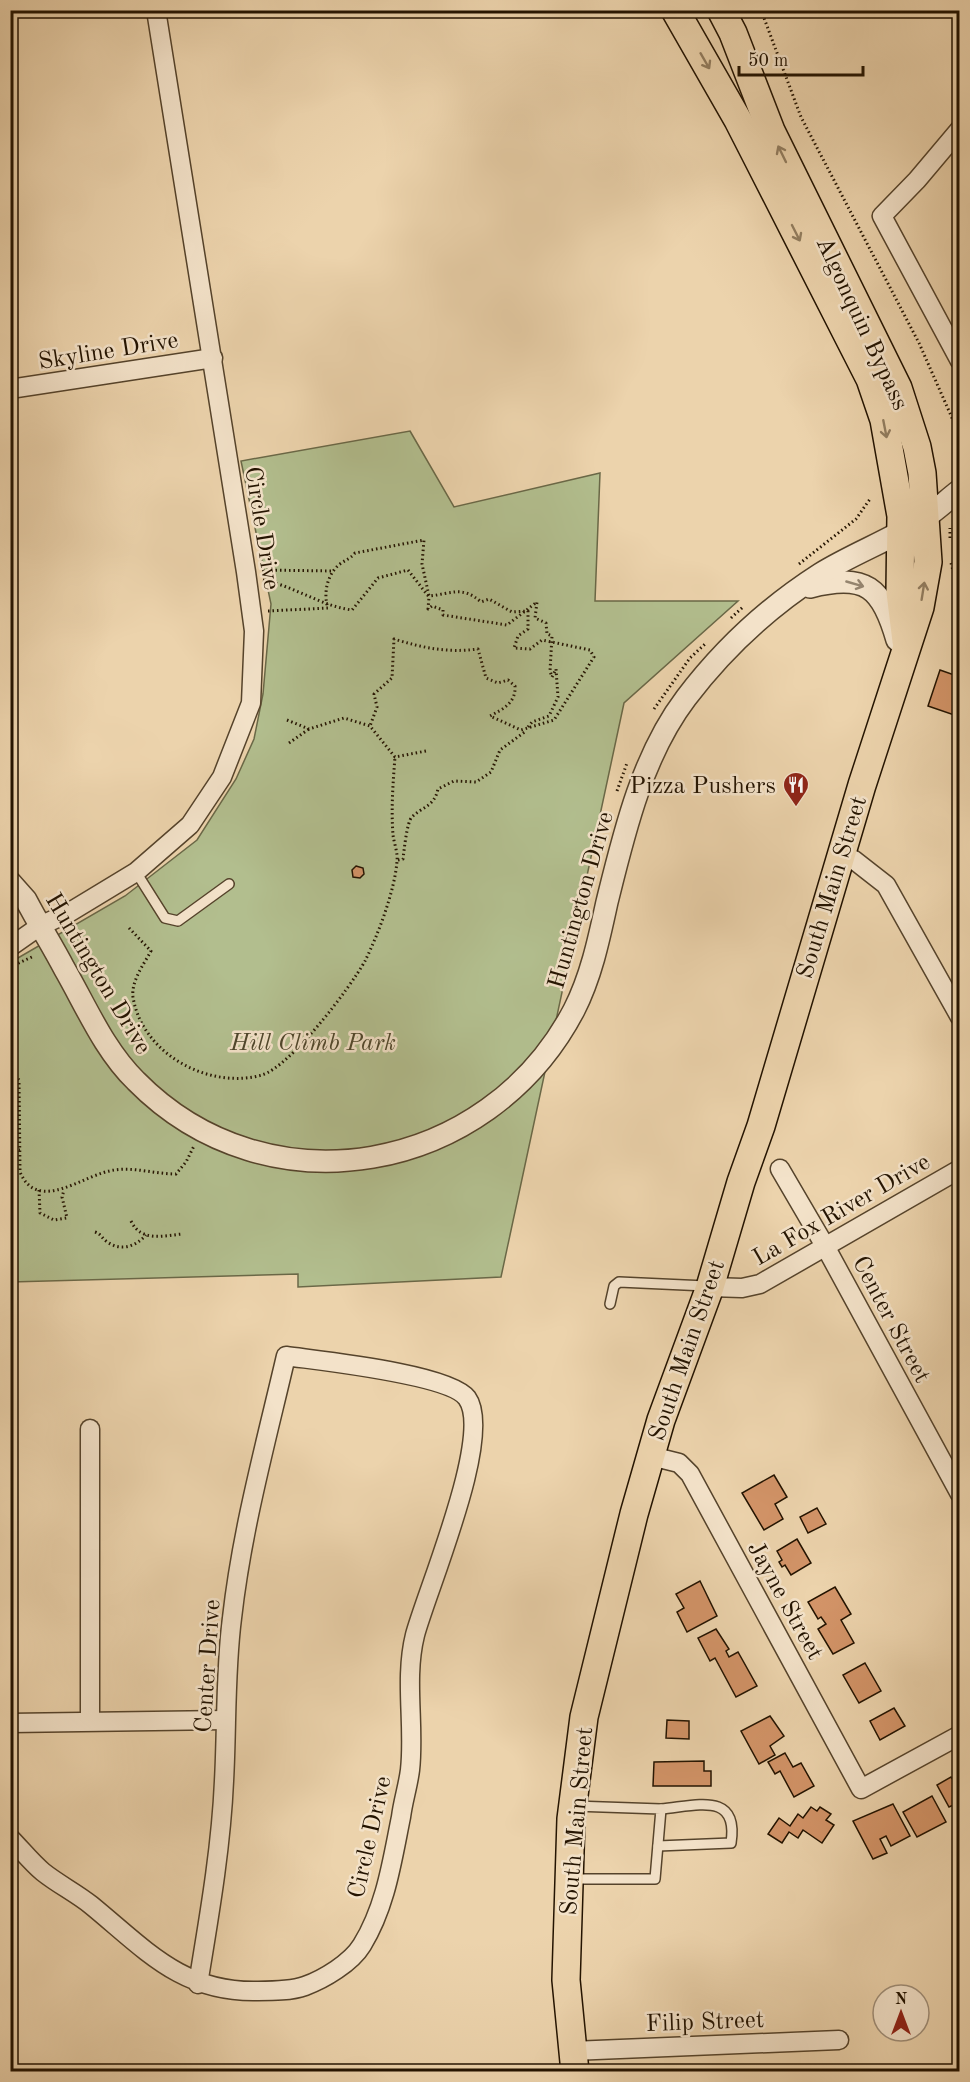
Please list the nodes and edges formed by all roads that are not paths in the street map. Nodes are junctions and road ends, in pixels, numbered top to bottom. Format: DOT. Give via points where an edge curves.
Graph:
graph roads {
  1 [pos="156,10"];
  2 [pos="675,10"];
  3 [pos="721,10"];
  4 [pos="960,129"];
  5 [pos="213,358"];
  6 [pos="960,361"];
  7 [pos="10,389"];
  8 [pos="960,490"];
  9 [pos="938,522"];
  10 [pos="901,532"];
  11 [pos="798,590"];
  12 [pos="905,655"];
  13 [pos="842,855"];
  14 [pos="136,872"];
  15 [pos="10,882"];
  16 [pos="229,884"];
  17 [pos="40,926"];
  18 [pos="10,947"];
  19 [pos="960,1017"];
  20 [pos="780,1168"];
  21 [pos="960,1169"];
  22 [pos="825,1246"];
  23 [pos="710,1287"];
  24 [pos="610,1304"];
  25 [pos="286,1356"];
  26 [pos="90,1429"];
  27 [pos="651,1456"];
  28 [pos="960,1494"];
  29 [pos="225,1719"];
  30 [pos="90,1721"];
  31 [pos="10,1723"];
  32 [pos="960,1735"];
  33 [pos="573,1806"];
  34 [pos="661,1809"];
  35 [pos="10,1838"];
  36 [pos="658,1846"];
  37 [pos="569,1879"];
  38 [pos="198,1984"];
  39 [pos="839,2040"];
  40 [pos="574,2061"];
  1 -- 5 [label="street, Circle Drive"];
  2 -- 10 [label="main road, Algonquin Bypass, one-way" via="738,120 870,379 884,420"];
  9 -- 3 [label="main road, Algonquin Bypass, one-way" via="898,388 771,130"];
  4 -- 6 [label="street" via="882,216"];
  5 -- 7 [label="street, Skyline Drive"];
  5 -- 14 [label="street, Circle Drive" via="254,631 251,702 222,777 190,825"];
  8 -- 9 [label="street"];
  9 -- 10 [label="street"];
  12 -- 9 [label="main road, Algonquin Bypass, one-way"];
  10 -- 11 [label="street, Huntington Drive" via="822,573"];
  10 -- 12 [label="main road, Algonquin Bypass"];
  11 -- 12 [label="street, one-way" via="834,581 861,584 884,603"];
  11 -- 17 [label="street, Huntington Drive" via="736,637 684,701 652,756 639,790 590,969 574,1008 529,1075 456,1131 396,1153 335,1161 280,1156 223,1142 177,1115 133,1079 94,1024"];
  12 -- 13 [label="main road, South Main Street"];
  13 -- 19 [label="street" via="886,885"];
  13 -- 23 [label="main road, South Main Street"];
  14 -- 16 [label="lane" via="165,918 178,921"];
  14 -- 17 [label="street, Circle Drive"];
  15 -- 17 [label="street, Huntington Drive" via="26,900"];
  17 -- 18 [label="street, Circle Drive"];
  20 -- 22 [label="street, Center Street"];
  21 -- 22 [label="street, La Fox River Drive"];
  22 -- 23 [label="street, La Fox River Drive" via="754,1287"];
  22 -- 28 [label="street, Center Street"];
  23 -- 24 [label="lane" via="619,1282 614,1286"];
  23 -- 27 [label="main road, South Main Street"];
  25 -- 29 [label="street, Center Drive" via="251,1505 232,1618"];
  25 -- 38 [label="street, Circle Drive" via="417,1377 456,1388 468,1399 473,1415 473,1442 416,1635 411,1666 410,1770 390,1875 362,1946 336,1968 304,1986 227,1991"];
  26 -- 30 [label="street"];
  27 -- 32 [label="street, Jayne Street" via="679,1463 690,1474 861,1789"];
  27 -- 33 [label="main road, South Main Street" via="584,1717"];
  29 -- 30 [label="street"];
  29 -- 38 [label="street, Center Drive" via="224,1782 212,1902"];
  30 -- 31 [label="street"];
  33 -- 34 [label="lane"];
  33 -- 37 [label="main road, South Main Street"];
  34 -- 36 [label="lane"];
  34 -- 36 [label="lane" via="711,1805 723,1808 731,1817 733,1830 731,1843"];
  35 -- 38 [label="street, Circle Drive" via="44,1872 82,1897 165,1966"];
  36 -- 37 [label="lane" via="655,1879"];
  37 -- 40 [label="main road, South Main Street" via="566,1980"];
  39 -- 40 [label="street, Filip Street"];
}
